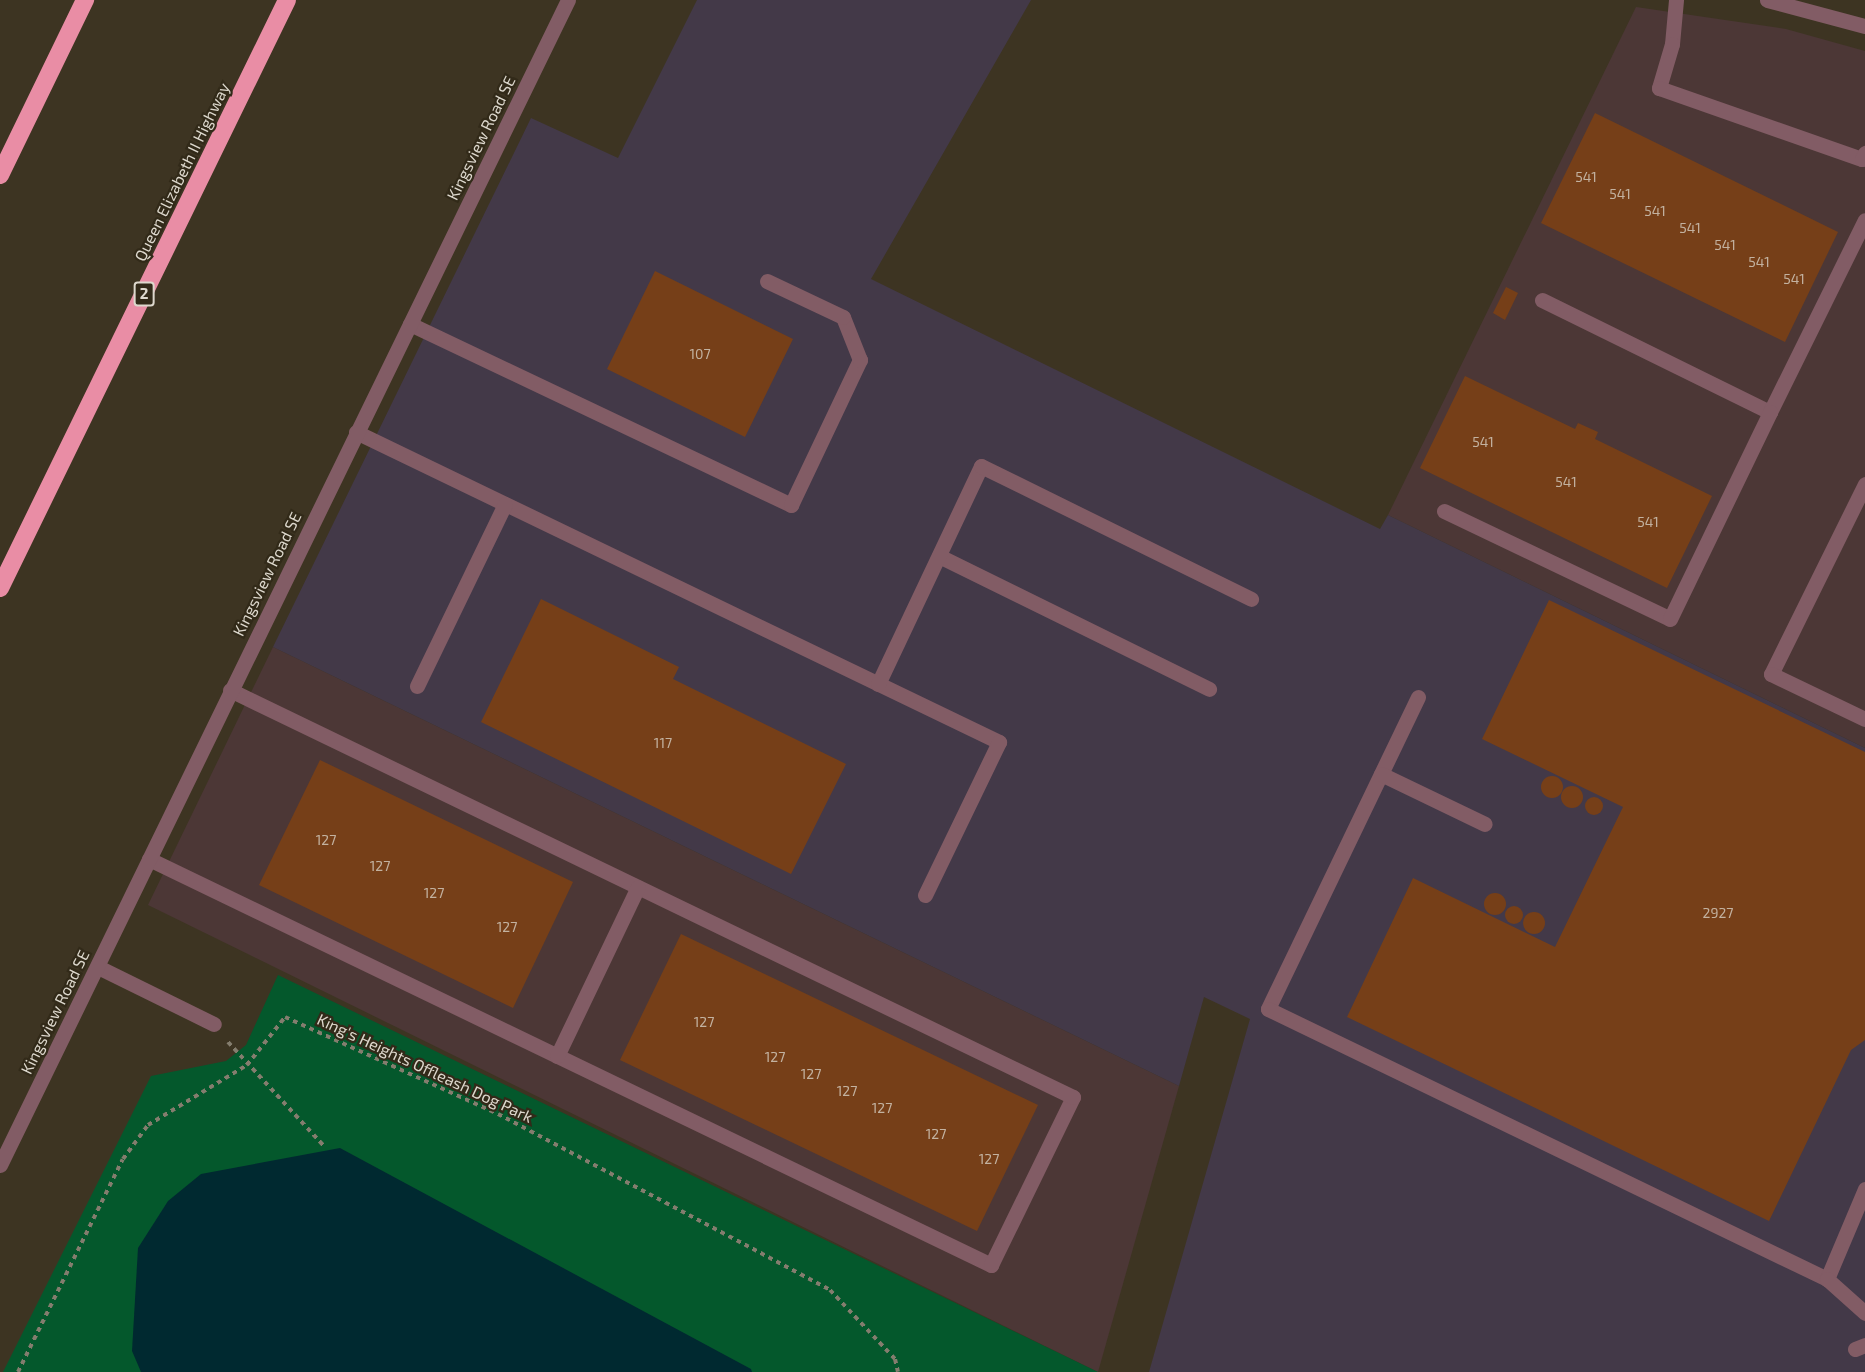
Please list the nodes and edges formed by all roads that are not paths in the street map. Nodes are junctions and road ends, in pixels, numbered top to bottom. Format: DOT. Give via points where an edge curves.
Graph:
graph roads {
  1 [pos="70,0"];
  2 [pos="85,0"];
  3 [pos="288,0"];
  4 [pos="568,0"];
  5 [pos="1676,0"];
  6 [pos="1767,0"];
  7 [pos="1865,26"];
  8 [pos="1864,158"];
  9 [pos="0,161"];
  10 [pos="0,175"];
  11 [pos="1865,220"];
  12 [pos="767,281"];
  13 [pos="1542,300"];
  14 [pos="410,324"];
  15 [pos="1770,412"];
  16 [pos="356,432"];
  17 [pos="1865,484"];
  18 [pos="505,504"];
  19 [pos="1444,511"];
  20 [pos="939,556"];
  21 [pos="0,588"];
  22 [pos="1251,599"];
  23 [pos="878,684"];
  24 [pos="417,686"];
  25 [pos="1209,689"];
  26 [pos="230,690"];
  27 [pos="1418,697"];
  28 [pos="1865,719"];
  29 [pos="1381,774"];
  30 [pos="1485,824"];
  31 [pos="148,859"];
  32 [pos="638,887"];
  33 [pos="925,895"];
  34 [pos="98,967"];
  35 [pos="214,1024"];
  36 [pos="556,1056"];
  37 [pos="0,1165"];
  38 [pos="1865,1189"];
  39 [pos="1827,1279"];
  40 [pos="1865,1313"];
  1 -- 9 [label="highway"];
  2 -- 10 [label="highway"];
  3 -- 21 [label="highway, Queen Elizabeth II Highway / 2"];
  4 -- 14 [label="street, Kingsview Road SE"];
  5 -- 8 [label="street" via="1672,44 1659,88"];
  6 -- 7 [label="street"];
  11 -- 15 [label="street"];
  12 -- 14 [label="street" via="843,317 860,360 791,506"];
  13 -- 15 [label="street"];
  14 -- 16 [label="street, Kingsview Road SE"];
  15 -- 19 [label="street" via="1670,619"];
  16 -- 18 [label="street"];
  16 -- 26 [label="street, Kingsview Road SE"];
  17 -- 28 [label="street" via="1771,674"];
  18 -- 23 [label="street"];
  18 -- 24 [label="street"];
  20 -- 22 [label="street" via="981,466"];
  20 -- 23 [label="street"];
  20 -- 25 [label="street"];
  23 -- 33 [label="street" via="999,742"];
  26 -- 31 [label="street, Kingsview Road SE"];
  26 -- 32 [label="street"];
  27 -- 29 [label="street"];
  29 -- 30 [label="street"];
  29 -- 39 [label="street" via="1268,1009"];
  31 -- 34 [label="street, Kingsview Road SE"];
  31 -- 36 [label="street"];
  32 -- 36 [label="street"];
  32 -- 36 [label="street" via="1072,1097 991,1265"];
  34 -- 35 [label="street"];
  34 -- 37 [label="street, Kingsview Road SE"];
  38 -- 39 [label="street"];
  39 -- 40 [label="street"];
}
